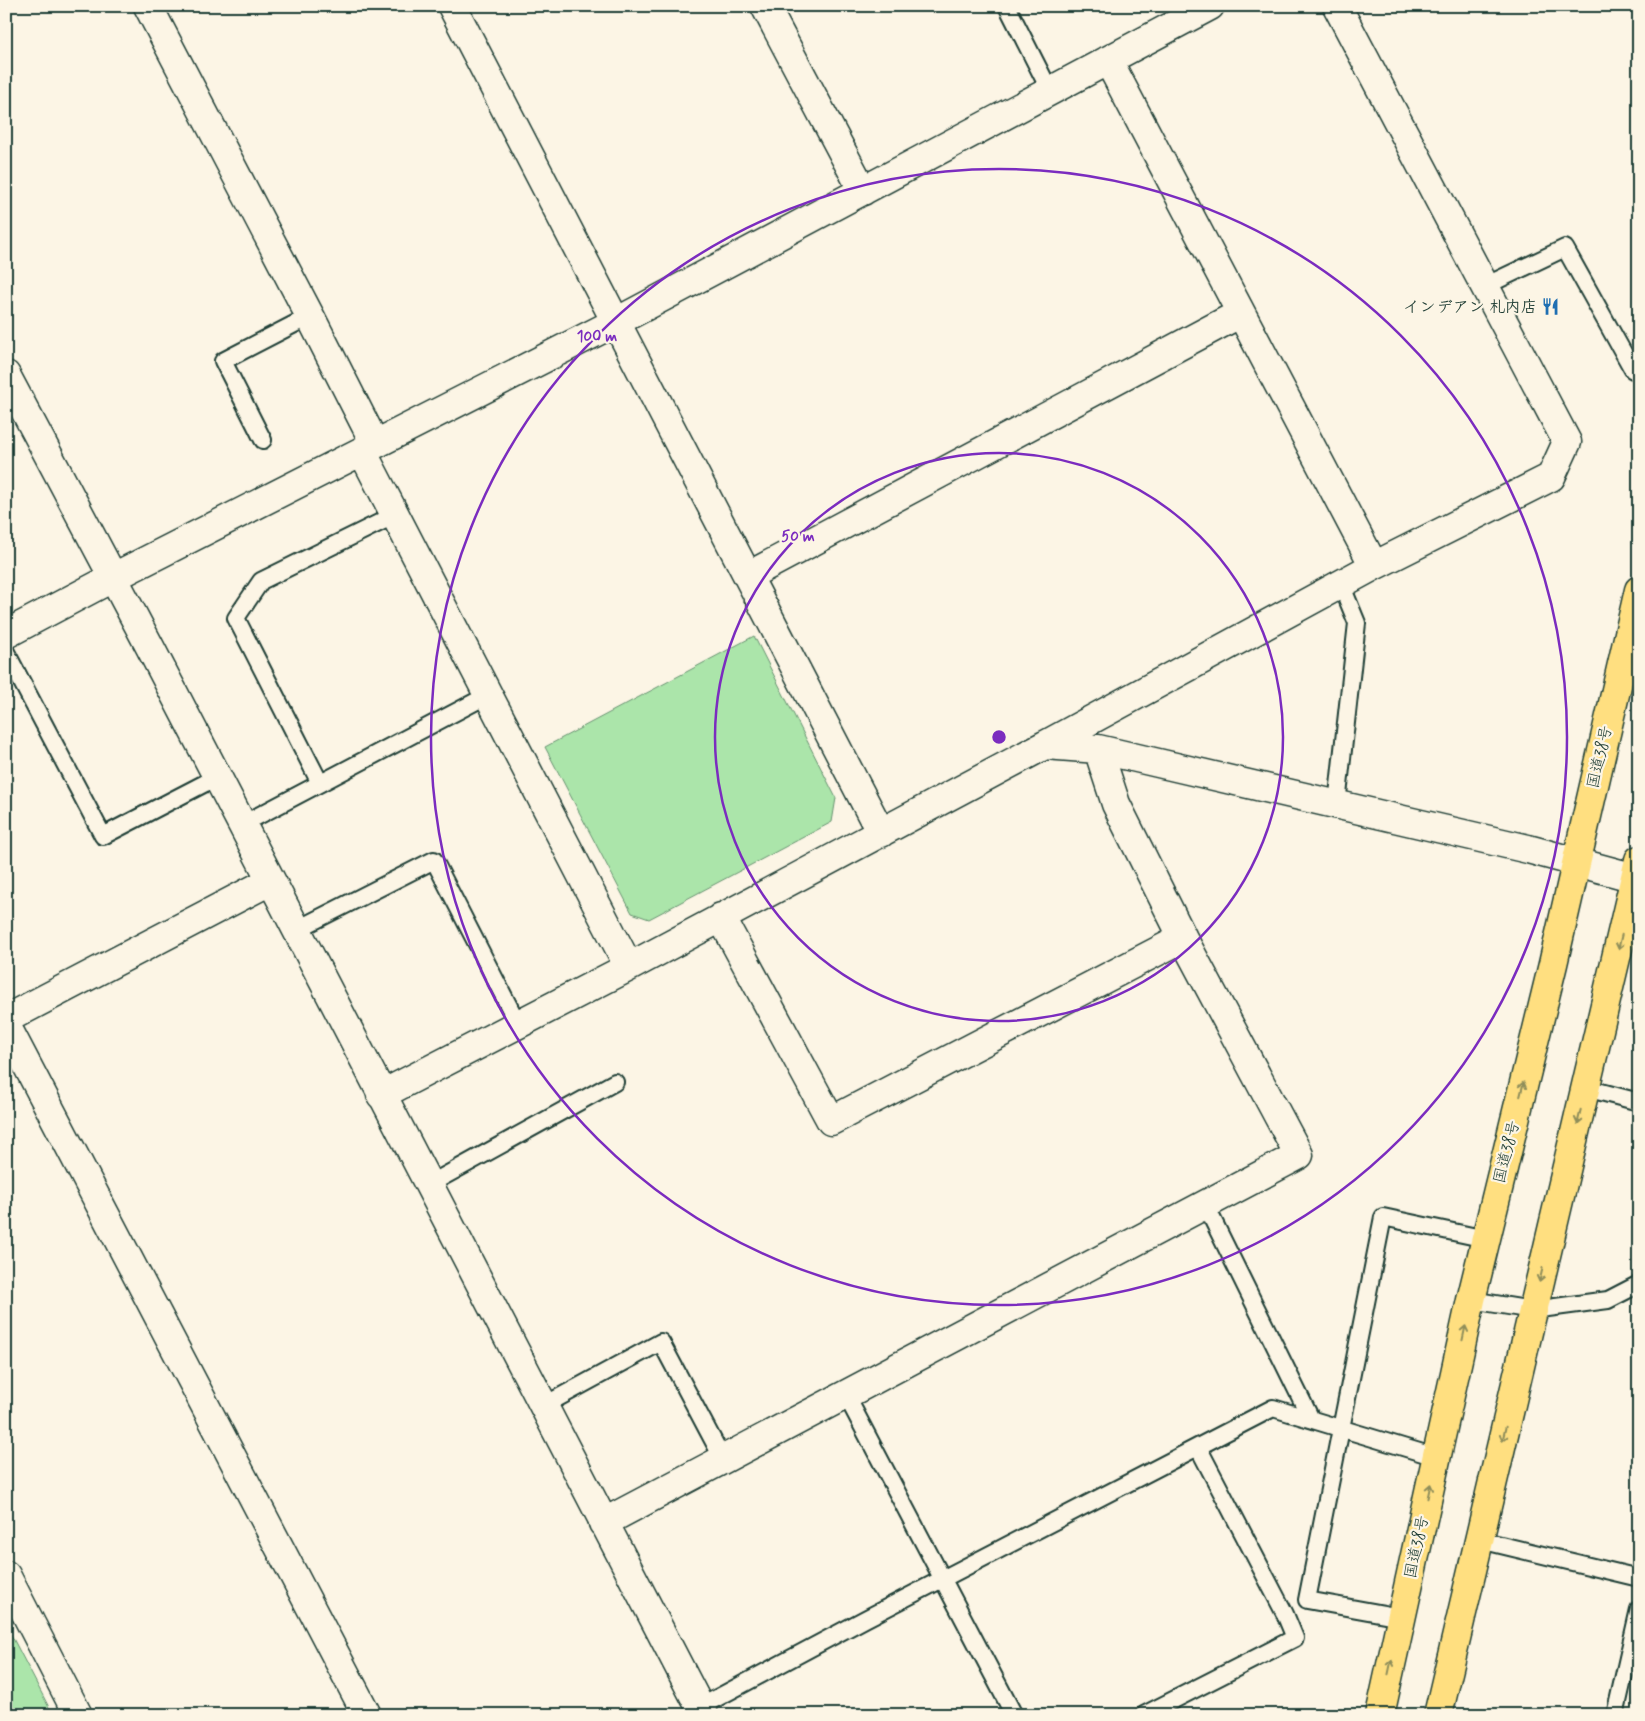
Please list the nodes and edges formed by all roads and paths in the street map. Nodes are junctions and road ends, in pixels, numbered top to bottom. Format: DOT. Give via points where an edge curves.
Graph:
graph roads {
  1 [pos="148,6"];
  2 [pos="452,6"];
  3 [pos="765,6"];
  4 [pos="1007,6"];
  5 [pos="1210,6"];
  6 [pos="1337,6"];
  7 [pos="1108,60"];
  8 [pos="1050,91"];
  9 [pos="862,191"];
  10 [pos="1485,286"];
  11 [pos="1241,314"];
  12 [pos="310,316"];
  13 [pos="616,322"];
  14 [pos="1639,372"];
  15 [pos="6,375"];
  16 [pos="263,440"];
  17 [pos="368,448"];
  18 [pos="395,515"];
  19 [pos="1374,566"];
  20 [pos="748,576"];
  21 [pos="112,578"];
  22 [pos="1341,584"];
  23 [pos="1639,590"];
  24 [pos="6,634"];
  25 [pos="6,652"];
  26 [pos="488,695"];
  27 [pos="1045,746"];
  28 [pos="1098,749"];
  29 [pos="217,778"];
  30 [pos="320,783"];
  31 [pos="1337,804"];
  32 [pos="241,825"];
  33 [pos="881,833"];
  34 [pos="1576,862"];
  35 [pos="1637,873"];
  36 [pos="270,881"];
  37 [pos="721,917"];
  38 [pos="296,930"];
  39 [pos="1183,938"];
  40 [pos="629,967"];
  41 [pos="6,1019"];
  42 [pos="518,1024"];
  43 [pos="6,1025"];
  44 [pos="615,1082"];
  45 [pos="1586,1088"];
  46 [pos="382,1094"];
  47 [pos="1639,1102"];
  48 [pos="428,1185"];
  49 [pos="1205,1204"];
  50 [pos="1486,1239"];
  51 [pos="1639,1284"];
  52 [pos="1471,1300"];
  53 [pos="1533,1310"];
  54 [pos="846,1395"];
  55 [pos="544,1406"];
  56 [pos="1311,1419"];
  57 [pos="1341,1428"];
  58 [pos="1198,1447"];
  59 [pos="1436,1457"];
  60 [pos="723,1459"];
  61 [pos="603,1522"];
  62 [pos="1480,1540"];
  63 [pos="6,1575"];
  64 [pos="1639,1578"];
  65 [pos="943,1579"];
  66 [pos="1307,1600"];
  67 [pos="1639,1609"];
  68 [pos="1285,1614"];
  69 [pos="1401,1617"];
  70 [pos="702,1711"];
  71 [pos="78,1715"];
  72 [pos="367,1715"];
  73 [pos="1014,1715"];
  74 [pos="1144,1715"];
  75 [pos="1380,1715"];
  76 [pos="1438,1715"];
  77 [pos="1615,1715"];
  1 -- 12 [label="street"];
  2 -- 13 [label="street"];
  3 -- 9 [label="street"];
  4 -- 8 [label="lane"];
  5 -- 7 [label="street"];
  6 -- 10 [label="street"];
  7 -- 8 [label="street"];
  7 -- 11 [label="street"];
  8 -- 9 [label="street"];
  9 -- 13 [label="street"];
  10 -- 14 [label="lane" via="1565,248 1634,370"];
  10 -- 19 [label="street" via="1567,442 1551,477"];
  11 -- 19 [label="street"];
  11 -- 20 [label="street"];
  12 -- 16 [label="lane" via="223,361"];
  12 -- 17 [label="street"];
  13 -- 17 [label="street"];
  13 -- 20 [label="street"];
  15 -- 21 [label="street"];
  17 -- 18 [label="street"];
  17 -- 21 [label="street"];
  18 -- 26 [label="street"];
  18 -- 30 [label="lane" via="261,581 236,618"];
  19 -- 22 [label="street"];
  20 -- 33 [label="street"];
  21 -- 24 [label="street"];
  21 -- 29 [label="street"];
  22 -- 27 [label="street"];
  22 -- 31 [label="lane" via="1357,623"];
  23 -- 34 [label="highway, 国道38号"];
  25 -- 29 [label="lane" via="103,836"];
  26 -- 30 [label="lane"];
  26 -- 40 [label="street"];
  27 -- 28 [label="street"];
  27 -- 33 [label="street"];
  28 -- 31 [label="street"];
  28 -- 39 [label="street" via="1116,804"];
  29 -- 32 [label="street"];
  30 -- 32 [label="lane"];
  31 -- 34 [label="street"];
  32 -- 36 [label="street"];
  33 -- 37 [label="street"];
  34 -- 35 [label="street"];
  50 -- 34 [label="highway, 国道38号, one-way"];
  35 -- 45 [label="highway, one-way"];
  36 -- 38 [label="street"];
  36 -- 41 [label="street"];
  37 -- 39 [label="street" via="830,1121"];
  37 -- 40 [label="street"];
  38 -- 42 [label="lane" via="434,860"];
  38 -- 46 [label="street"];
  39 -- 49 [label="street" via="1299,1156"];
  40 -- 42 [label="street"];
  42 -- 46 [label="street"];
  43 -- 72 [label="street"];
  44 -- 48 [label="lane"];
  45 -- 47 [label="lane"];
  45 -- 53 [label="highway, one-way"];
  46 -- 48 [label="street"];
  48 -- 55 [label="street"];
  49 -- 54 [label="street"];
  49 -- 56 [label="lane"];
  50 -- 52 [label="highway, 国道38号"];
  50 -- 57 [label="lane" via="1383,1217"];
  51 -- 53 [label="lane" via="1608,1300"];
  52 -- 53 [label="lane"];
  59 -- 52 [label="highway, 国道38号, one-way"];
  53 -- 62 [label="highway, one-way"];
  54 -- 60 [label="street"];
  54 -- 65 [label="lane"];
  55 -- 60 [label="lane" via="661,1342"];
  55 -- 61 [label="street"];
  56 -- 57 [label="lane"];
  56 -- 58 [label="lane" via="1273,1408"];
  57 -- 59 [label="lane"];
  57 -- 66 [label="lane"];
  58 -- 65 [label="lane"];
  58 -- 68 [label="lane"];
  69 -- 59 [label="highway, 国道38号, one-way"];
  60 -- 61 [label="street"];
  61 -- 70 [label="street"];
  62 -- 64 [label="lane"];
  62 -- 76 [label="highway"];
  63 -- 71 [label="street"];
  65 -- 70 [label="lane"];
  65 -- 73 [label="lane"];
  66 -- 68 [label="lane"];
  66 -- 69 [label="lane"];
  67 -- 77 [label="lane"];
  68 -- 74 [label="lane" via="1295,1638"];
  75 -- 69 [label="highway, 国道38号, one-way"];
}
